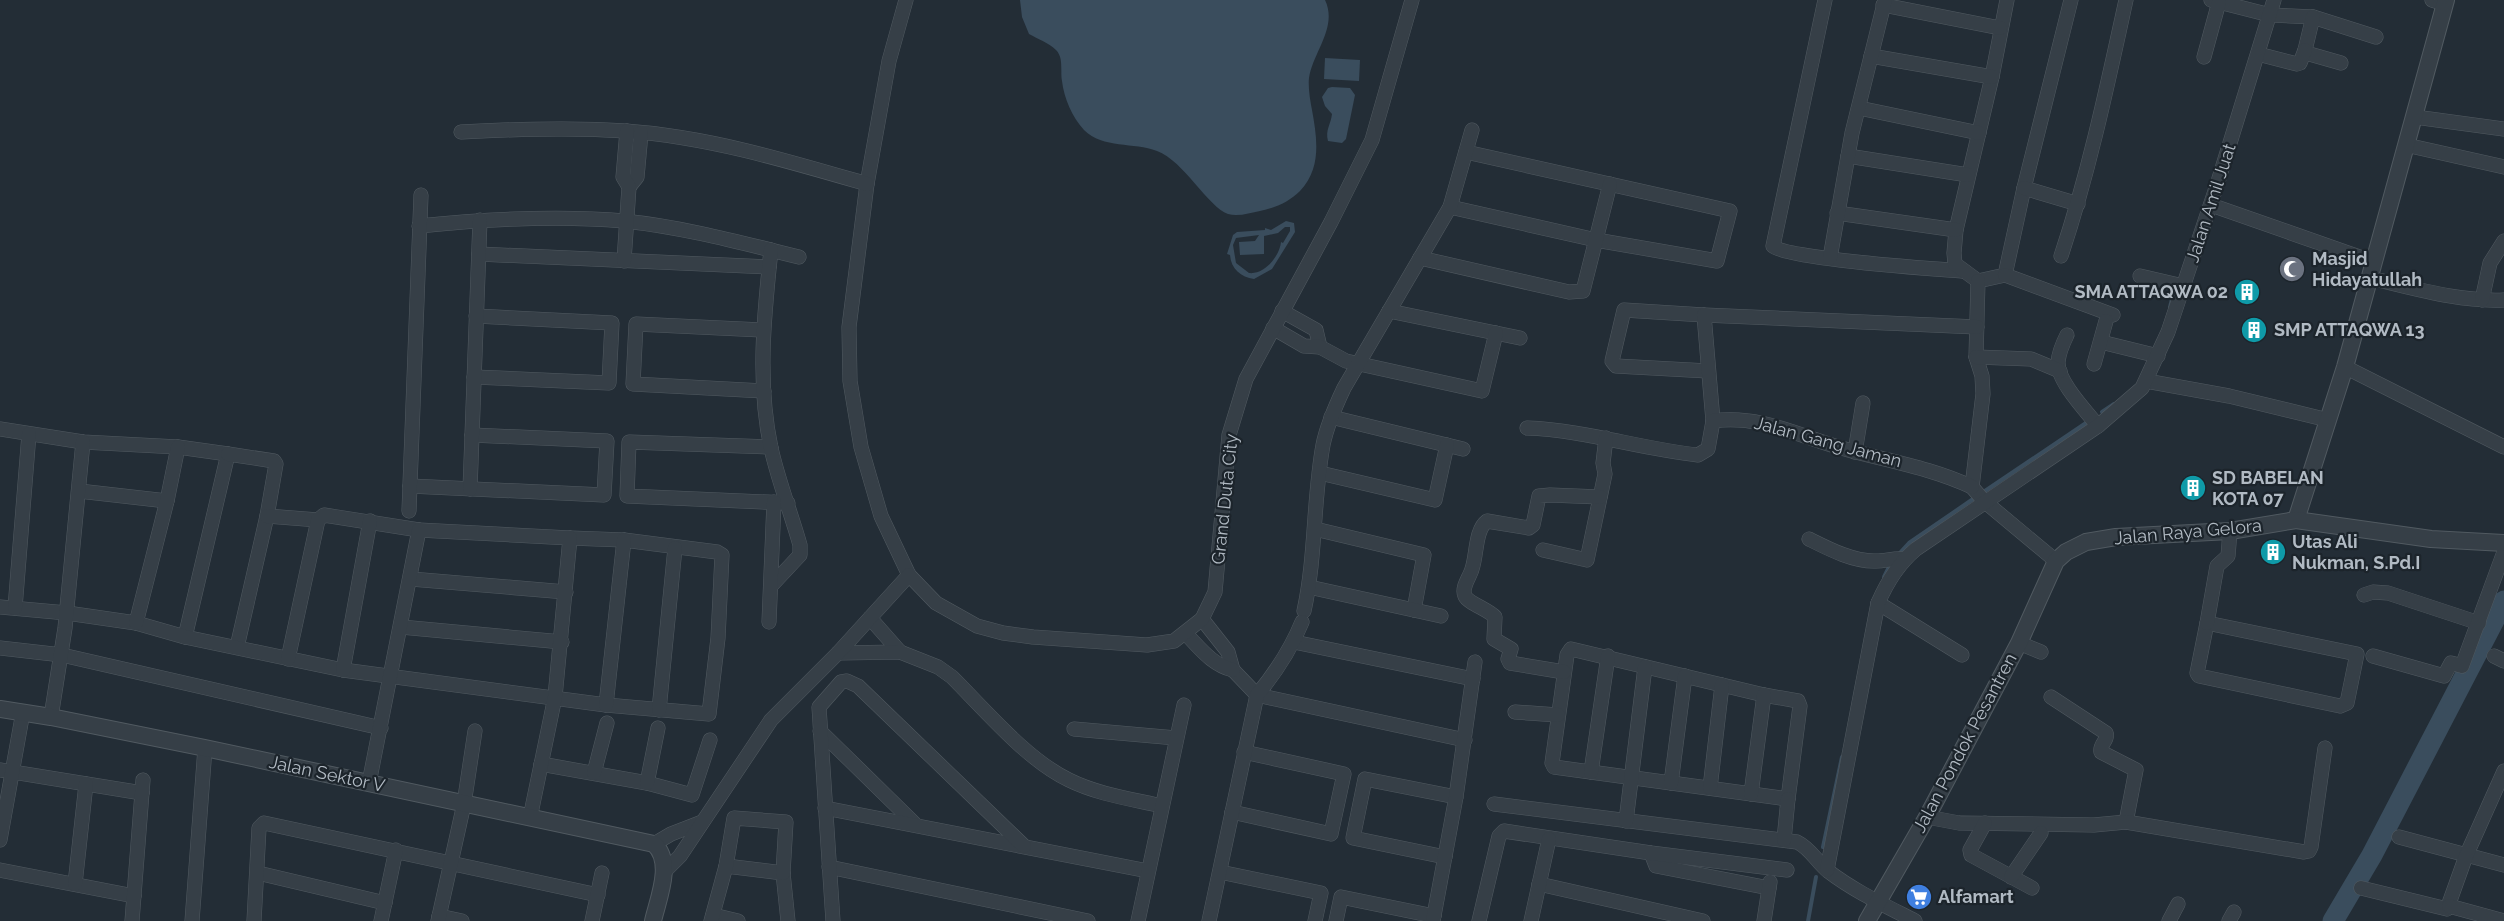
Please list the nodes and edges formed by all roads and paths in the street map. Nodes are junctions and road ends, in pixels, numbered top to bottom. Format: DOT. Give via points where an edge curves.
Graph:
graph roads {
  1 [pos="906,0"];
  2 [pos="1412,0"];
  3 [pos="1825,0"];
  4 [pos="2007,0"];
  5 [pos="2071,0"];
  6 [pos="2126,0"];
  7 [pos="2274,0"];
  8 [pos="2215,1"];
  9 [pos="2441,1"];
  10 [pos="1884,3"];
  11 [pos="2267,14"];
  12 [pos="2313,17"];
  13 [pos="2000,28"];
  14 [pos="2376,37"];
  15 [pos="2305,50"];
  16 [pos="2258,54"];
  17 [pos="1871,56"];
  18 [pos="2204,57"];
  19 [pos="2341,63"];
  20 [pos="1992,77"];
  21 [pos="1859,108"];
  22 [pos="2415,117"];
  23 [pos="2504,129"];
  24 [pos="1472,130"];
  25 [pos="461,132"];
  26 [pos="634,132"];
  27 [pos="1979,133"];
  28 [pos="2406,145"];
  29 [pos="1466,152"];
  30 [pos="1848,156"];
  31 [pos="2504,167"];
  32 [pos="1968,175"];
  33 [pos="867,184"];
  34 [pos="1610,184"];
  35 [pos="2024,188"];
  36 [pos="421,195"];
  37 [pos="2078,204"];
  38 [pos="2211,205"];
  39 [pos="1450,207"];
  40 [pos="1837,213"];
  41 [pos="480,220"];
  42 [pos="625,221"];
  43 [pos="419,226"];
  44 [pos="1956,230"];
  45 [pos="1596,240"];
  46 [pos="2504,241"];
  47 [pos="771,250"];
  48 [pos="479,254"];
  49 [pos="2061,256"];
  50 [pos="798,257"];
  51 [pos="1420,258"];
  52 [pos="1830,258"];
  53 [pos="624,261"];
  54 [pos="769,267"];
  55 [pos="2372,270"];
  56 [pos="1964,271"];
  57 [pos="2005,275"];
  58 [pos="2140,276"];
  59 [pos="1978,281"];
  60 [pos="2184,286"];
  61 [pos="2482,300"];
  62 [pos="2504,300"];
  63 [pos="1282,311"];
  64 [pos="1389,311"];
  65 [pos="1704,315"];
  66 [pos="476,316"];
  67 [pos="1977,327"];
  68 [pos="1273,328"];
  69 [pos="762,330"];
  70 [pos="1496,333"];
  71 [pos="2067,334"];
  72 [pos="1520,338"];
  73 [pos="2101,342"];
  74 [pos="1320,347"];
  75 [pos="2151,354"];
  76 [pos="1976,357"];
  77 [pos="1358,364"];
  78 [pos="2094,364"];
  79 [pos="2345,367"];
  80 [pos="1708,371"];
  81 [pos="2060,371"];
  82 [pos="474,377"];
  83 [pos="2146,381"];
  84 [pos="764,391"];
  85 [pos="1863,404"];
  86 [pos="1331,417"];
  87 [pos="2328,420"];
  88 [pos="1713,421"];
  89 [pos="2098,426"];
  90 [pos="1527,428"];
  91 [pos="0,429"];
  92 [pos="29,434"];
  93 [pos="472,435"];
  94 [pos="1606,438"];
  95 [pos="83,442"];
  96 [pos="1447,445"];
  97 [pos="178,447"];
  98 [pos="771,447"];
  99 [pos="2504,447"];
  100 [pos="1463,449"];
  101 [pos="1855,452"];
  102 [pos="228,454"];
  103 [pos="1320,473"];
  104 [pos="410,486"];
  105 [pos="470,489"];
  106 [pos="79,491"];
  107 [pos="1978,495"];
  108 [pos="1600,497"];
  109 [pos="167,501"];
  110 [pos="781,502"];
  111 [pos="409,511"];
  112 [pos="267,516"];
  113 [pos="318,520"];
  114 [pos="2296,520"];
  115 [pos="370,521"];
  116 [pos="1315,529"];
  117 [pos="419,530"];
  118 [pos="2230,531"];
  119 [pos="570,538"];
  120 [pos="1809,539"];
  121 [pos="624,540"];
  122 [pos="2504,543"];
  123 [pos="675,548"];
  124 [pos="1543,550"];
  125 [pos="2504,552"];
  126 [pos="1904,559"];
  127 [pos="2056,561"];
  128 [pos="909,575"];
  129 [pos="411,579"];
  130 [pos="771,586"];
  131 [pos="1309,587"];
  132 [pos="566,592"];
  133 [pos="2364,595"];
  134 [pos="1878,603"];
  135 [pos="0,607"];
  136 [pos="15,608"];
  137 [pos="1414,610"];
  138 [pos="1440,616"];
  139 [pos="870,618"];
  140 [pos="66,619"];
  141 [pos="1202,619"];
  142 [pos="769,622"];
  143 [pos="135,623"];
  144 [pos="2207,623"];
  145 [pos="2479,623"];
  146 [pos="401,627"];
  147 [pos="1185,633"];
  148 [pos="185,637"];
  149 [pos="562,642"];
  150 [pos="1294,642"];
  151 [pos="2019,643"];
  152 [pos="237,647"];
  153 [pos="0,648"];
  154 [pos="900,652"];
  155 [pos="2041,652"];
  156 [pos="838,653"];
  157 [pos="62,655"];
  158 [pos="1962,655"];
  159 [pos="1608,656"];
  160 [pos="2373,656"];
  161 [pos="288,658"];
  162 [pos="1475,662"];
  163 [pos="1645,667"];
  164 [pos="342,670"];
  165 [pos="1233,670"];
  166 [pos="1564,672"];
  167 [pos="1685,676"];
  168 [pos="1473,679"];
  169 [pos="389,684"];
  170 [pos="1722,685"];
  171 [pos="1257,695"];
  172 [pos="1764,695"];
  173 [pos="555,697"];
  174 [pos="2052,697"];
  175 [pos="606,705"];
  176 [pos="1184,705"];
  177 [pos="0,709"];
  178 [pos="659,710"];
  179 [pos="22,712"];
  180 [pos="1515,712"];
  181 [pos="1558,715"];
  182 [pos="51,717"];
  183 [pos="607,723"];
  184 [pos="381,728"];
  185 [pos="658,728"];
  186 [pos="1074,729"];
  187 [pos="476,731"];
  188 [pos="820,731"];
  189 [pos="1176,738"];
  190 [pos="710,740"];
  191 [pos="1465,740"];
  192 [pos="205,748"];
  193 [pos="2325,748"];
  194 [pos="1245,753"];
  195 [pos="541,764"];
  196 [pos="6,771"];
  197 [pos="2504,771"];
  198 [pos="1591,772"];
  199 [pos="594,773"];
  200 [pos="1632,778"];
  201 [pos="369,783"];
  202 [pos="647,783"];
  203 [pos="1671,783"];
  204 [pos="86,784"];
  205 [pos="1710,788"];
  206 [pos="1751,794"];
  207 [pos="1456,797"];
  208 [pos="1788,799"];
  209 [pos="464,804"];
  210 [pos="1494,804"];
  211 [pos="1162,806"];
  212 [pos="825,808"];
  213 [pos="1232,812"];
  214 [pos="1927,817"];
  215 [pos="530,818"];
  216 [pos="2,821"];
  217 [pos="1626,821"];
  218 [pos="702,822"];
  219 [pos="2126,822"];
  220 [pos="1984,823"];
  221 [pos="916,825"];
  222 [pos="2041,833"];
  223 [pos="2399,837"];
  224 [pos="1549,839"];
  225 [pos="0,840"];
  226 [pos="1784,840"];
  227 [pos="654,844"];
  228 [pos="1024,846"];
  229 [pos="396,850"];
  230 [pos="1650,853"];
  231 [pos="2466,856"];
  232 [pos="1445,857"];
  233 [pos="451,862"];
  234 [pos="2504,865"];
  235 [pos="726,866"];
  236 [pos="829,867"];
  237 [pos="0,870"];
  238 [pos="1827,870"];
  239 [pos="1148,871"];
  240 [pos="664,872"];
  241 [pos="1220,872"];
  242 [pos="258,873"];
  243 [pos="602,873"];
  244 [pos="783,873"];
  245 [pos="2011,877"];
  246 [pos="75,884"];
  247 [pos="1539,884"];
  248 [pos="1769,888"];
  249 [pos="2032,888"];
  250 [pos="2361,888"];
  251 [pos="134,896"];
  252 [pos="598,896"];
  253 [pos="1878,901"];
  254 [pos="385,903"];
  255 [pos="2178,904"];
  256 [pos="2449,906"];
  257 [pos="439,918"];
  258 [pos="712,918"];
  259 [pos="1433,919"];
  260 [pos="132,921"];
  261 [pos="192,921"];
  262 [pos="254,921"];
  263 [pos="381,921"];
  264 [pos="462,921"];
  265 [pos="592,921"];
  266 [pos="653,921"];
  267 [pos="738,921"];
  268 [pos="788,921"];
  269 [pos="833,921"];
  270 [pos="1088,921"];
  271 [pos="1138,921"];
  272 [pos="1209,921"];
  273 [pos="1315,921"];
  274 [pos="1336,921"];
  275 [pos="1479,921"];
  276 [pos="1531,921"];
  277 [pos="1703,921"];
  278 [pos="1764,921"];
  279 [pos="1867,921"];
  280 [pos="1915,921"];
  281 [pos="2169,921"];
  282 [pos="2504,921"];
  1 -- 33 [label="street, Grand Duta City" via="888,61"];
  2 -- 63 [label="street, Grand Duta City" via="1372,140"];
  3 -- 52 [label="street" via="1773,245 1782,252"];
  4 -- 13 [label="street"];
  5 -- 35 [label="street"];
  6 -- 37 [label="street"];
  7 -- 11 [label="street, Jalan Amil Juat"];
  8 -- 11 [label="street"];
  8 -- 18 [label="street"];
  9 -- 22 [label="street"];
  10 -- 13 [label="street"];
  10 -- 17 [label="street"];
  11 -- 12 [label="street"];
  11 -- 16 [label="street, Jalan Amil Juat"];
  12 -- 14 [label="street"];
  12 -- 15 [label="street"];
  13 -- 20 [label="street"];
  15 -- 16 [label="street" via="2297,64"];
  15 -- 19 [label="street" via="2310,55"];
  16 -- 38 [label="street, Jalan Amil Juat"];
  17 -- 20 [label="street"];
  17 -- 21 [label="street"];
  20 -- 27 [label="street"];
  21 -- 27 [label="street"];
  21 -- 30 [label="street"];
  22 -- 23 [label="street"];
  22 -- 28 [label="street"];
  24 -- 29 [label="street"];
  25 -- 26 [label="street" via="535,128"];
  26 -- 33 [label="street" via="714,143"];
  26 -- 42 [label="street" via="623,177 628,188"];
  27 -- 32 [label="street"];
  28 -- 31 [label="street"];
  28 -- 55 [label="street"];
  29 -- 34 [label="street"];
  29 -- 39 [label="street"];
  30 -- 32 [label="street"];
  30 -- 40 [label="street"];
  32 -- 44 [label="street"];
  33 -- 128 [label="street, Grand Duta City" via="849,327 850,381 861,447 881,516"];
  34 -- 45 [label="street"];
  34 -- 45 [label="street" via="1730,211 1717,261"];
  35 -- 37 [label="street"];
  35 -- 57 [label="street"];
  36 -- 43 [label="street"];
  37 -- 49 [label="street"];
  38 -- 55 [label="street"];
  38 -- 60 [label="street, Jalan Amil Juat"];
  39 -- 45 [label="street"];
  39 -- 51 [label="street"];
  40 -- 44 [label="street"];
  40 -- 52 [label="street"];
  41 -- 42 [label="street"];
  41 -- 43 [label="street"];
  41 -- 48 [label="street"];
  42 -- 47 [label="street"];
  42 -- 53 [label="street"];
  43 -- 104 [label="street"];
  44 -- 56 [label="street" via="1955,264"];
  45 -- 51 [label="street" via="1583,291 1569,292"];
  46 -- 61 [label="street" via="2490,263"];
  47 -- 50 [label="street"];
  47 -- 54 [label="street"];
  48 -- 53 [label="street"];
  48 -- 66 [label="street"];
  51 -- 64 [label="street"];
  52 -- 56 [label="street"];
  53 -- 54 [label="street"];
  54 -- 69 [label="street"];
  55 -- 61 [label="street" via="2453,297"];
  55 -- 79 [label="street"];
  56 -- 59 [label="street"];
  57 -- 59 [label="street"];
  57 -- 73 [label="street" via="2109,318"];
  58 -- 60 [label="street"];
  59 -- 67 [label="street"];
  60 -- 75 [label="street, Jalan Amil Juat"];
  61 -- 62 [label="street"];
  63 -- 68 [label="street, Grand Duta City"];
  63 -- 74 [label="street" via="1316,330"];
  64 -- 70 [label="street"];
  64 -- 77 [label="street"];
  65 -- 67 [label="street"];
  65 -- 80 [label="street"];
  65 -- 80 [label="street" via="1624,310 1612,361 1616,366 1635,368"];
  66 -- 82 [label="street"];
  66 -- 82 [label="street" via="612,323 609,383"];
  67 -- 76 [label="street"];
  68 -- 74 [label="street" via="1304,346"];
  68 -- 141 [label="street, Grand Duta City" via="1246,379 1229,435 1215,592"];
  69 -- 84 [label="street"];
  69 -- 84 [label="street" via="636,324 633,384"];
  70 -- 72 [label="street"];
  70 -- 77 [label="street" via="1482,391"];
  71 -- 81 [label="street" via="2058,359"];
  73 -- 75 [label="street"];
  73 -- 78 [label="street"];
  74 -- 77 [label="street"];
  75 -- 83 [label="street, Jalan Amil Juat"];
  76 -- 81 [label="street" via="2036,360"];
  76 -- 107 [label="street" via="1983,383"];
  77 -- 86 [label="street"];
  79 -- 87 [label="street"];
  79 -- 99 [label="street"];
  80 -- 88 [label="street"];
  81 -- 89 [label="street" via="2065,384"];
  82 -- 93 [label="street"];
  83 -- 87 [label="street"];
  83 -- 89 [label="street, Jalan Amil Juat" via="2137,394"];
  84 -- 98 [label="street"];
  85 -- 101 [label="street"];
  86 -- 96 [label="street"];
  86 -- 103 [label="street"];
  87 -- 114 [label="street"];
  88 -- 94 [label="street" via="1708,448 1701,455 1648,449"];
  88 -- 101 [label="street, Jalan Gang Jaman" via="1749,420"];
  89 -- 107 [label="street, Jalan Amil Juat"];
  90 -- 94 [label="street"];
  91 -- 92 [label="street"];
  92 -- 95 [label="street"];
  92 -- 136 [label="street"];
  93 -- 105 [label="street"];
  93 -- 105 [label="street" via="607,441 604,495"];
  94 -- 108 [label="street"];
  95 -- 97 [label="street"];
  95 -- 106 [label="street"];
  96 -- 100 [label="street"];
  96 -- 103 [label="street" via="1435,500"];
  97 -- 102 [label="street"];
  97 -- 109 [label="street"];
  98 -- 110 [label="street"];
  98 -- 110 [label="street" via="629,442 627,496"];
  101 -- 107 [label="street, Jalan Gang Jaman" via="1935,472"];
  102 -- 112 [label="street" via="275,462"];
  102 -- 148 [label="street"];
  103 -- 116 [label="street"];
  104 -- 105 [label="street"];
  104 -- 111 [label="street"];
  106 -- 109 [label="street"];
  106 -- 140 [label="street"];
  107 -- 126 [label="street, Jalan Amil Juat"];
  107 -- 127 [label="street, Jalan Gang Jaman"];
  108 -- 124 [label="street" via="1587,560"];
  108 -- 166 [label="street" via="1539,496 1529,528 1487,521 1464,588 1469,601 1495,617 1494,639 1511,650 1510,663"];
  109 -- 143 [label="street"];
  110 -- 130 [label="street"];
  110 -- 130 [label="street" via="800,545 800,555"];
  112 -- 113 [label="street"];
  112 -- 152 [label="street"];
  113 -- 115 [label="street" via="324,515"];
  113 -- 161 [label="street"];
  114 -- 118 [label="street, Jalan Raya Gelora"];
  114 -- 122 [label="street, Jalan Raya Gelora" via="2431,539"];
  115 -- 117 [label="street"];
  115 -- 164 [label="street"];
  116 -- 131 [label="street"];
  116 -- 137 [label="street" via="1424,555"];
  117 -- 119 [label="street"];
  117 -- 129 [label="street"];
  118 -- 127 [label="street, Jalan Raya Gelora" via="2086,542"];
  118 -- 144 [label="street" via="2228,556 2217,566"];
  119 -- 121 [label="street"];
  119 -- 132 [label="street"];
  120 -- 126 [label="street" via="1841,553 1874,561"];
  121 -- 123 [label="street"];
  121 -- 175 [label="street"];
  123 -- 178 [label="street"];
  123 -- 178 [label="street" via="722,555 718,638 709,714"];
  125 -- 145 [label="street"];
  126 -- 134 [label="street"];
  127 -- 151 [label="street, Jalan Pondok Pesantren"];
  128 -- 139 [label="street"];
  128 -- 147 [label="street, Grand Duta City" via="936,603 977,626 1003,633 1147,645 1174,641"];
  129 -- 132 [label="street"];
  129 -- 146 [label="street"];
  130 -- 142 [label="street"];
  131 -- 137 [label="street"];
  131 -- 150 [label="street"];
  132 -- 149 [label="street"];
  133 -- 145 [label="street" via="2388,593"];
  134 -- 158 [label="street"];
  134 -- 238 [label="street"];
  135 -- 136 [label="street"];
  136 -- 140 [label="street"];
  137 -- 138 [label="street"];
  139 -- 154 [label="street"];
  139 -- 156 [label="street"];
  140 -- 143 [label="street"];
  140 -- 157 [label="street"];
  141 -- 147 [label="street, Grand Duta City"];
  141 -- 165 [label="street" via="1228,652"];
  143 -- 148 [label="street"];
  144 -- 144 [label="street" via="2199,676 2340,706 2347,703 2357,654"];
  145 -- 160 [label="street" via="2462,666 2451,663 2444,676"];
  146 -- 149 [label="street"];
  146 -- 169 [label="street"];
  147 -- 165 [label="street" via="1212,661"];
  148 -- 152 [label="street"];
  149 -- 173 [label="street"];
  150 -- 168 [label="street"];
  150 -- 171 [label="street"];
  151 -- 155 [label="street"];
  151 -- 214 [label="street, Jalan Pondok Pesantren"];
  152 -- 161 [label="street"];
  153 -- 157 [label="street"];
  154 -- 156 [label="street"];
  154 -- 211 [label="street" via="952,677 1035,757 1067,779 1083,787"];
  156 -- 218 [label="street" via="771,720"];
  157 -- 182 [label="street"];
  157 -- 184 [label="street"];
  159 -- 163 [label="street"];
  159 -- 166 [label="street" via="1571,649"];
  159 -- 198 [label="street"];
  161 -- 164 [label="street"];
  162 -- 168 [label="street"];
  163 -- 167 [label="street"];
  163 -- 200 [label="street"];
  164 -- 169 [label="street"];
  165 -- 171 [label="street"];
  166 -- 181 [label="street"];
  167 -- 170 [label="street"];
  167 -- 203 [label="street"];
  168 -- 191 [label="street"];
  169 -- 173 [label="street"];
  169 -- 184 [label="street"];
  170 -- 172 [label="street"];
  170 -- 205 [label="street"];
  171 -- 191 [label="street"];
  171 -- 194 [label="street"];
  172 -- 206 [label="street"];
  172 -- 208 [label="street" via="1800,703"];
  173 -- 175 [label="street"];
  173 -- 195 [label="street"];
  174 -- 219 [label="street" via="2106,733 2101,752 2136,770"];
  175 -- 178 [label="street"];
  176 -- 189 [label="street"];
  177 -- 179 [label="street, Jalan Sektor V"];
  179 -- 182 [label="street, Jalan Sektor V"];
  179 -- 196 [label="street"];
  180 -- 181 [label="street"];
  181 -- 198 [label="street" via="1553,766"];
  182 -- 192 [label="street, Jalan Sektor V"];
  183 -- 199 [label="street"];
  184 -- 201 [label="street"];
  185 -- 202 [label="street"];
  186 -- 189 [label="street"];
  187 -- 209 [label="street"];
  188 -- 212 [label="street"];
  188 -- 221 [label="street"];
  188 -- 228 [label="street" via="822,702 841,682 858,686"];
  189 -- 211 [label="street"];
  190 -- 202 [label="street" via="694,794"];
  191 -- 207 [label="street"];
  192 -- 201 [label="street, Jalan Sektor V"];
  192 -- 261 [label="street"];
  193 -- 219 [label="street" via="2309,851"];
  194 -- 213 [label="street"];
  194 -- 213 [label="street" via="1344,774 1331,834"];
  195 -- 199 [label="street"];
  195 -- 215 [label="street"];
  196 -- 204 [label="street"];
  196 -- 216 [label="street"];
  197 -- 231 [label="street"];
  198 -- 200 [label="street"];
  199 -- 202 [label="street"];
  200 -- 203 [label="street"];
  200 -- 217 [label="street"];
  201 -- 209 [label="street, Jalan Sektor V"];
  203 -- 205 [label="street"];
  204 -- 246 [label="street"];
  204 -- 251 [label="street" via="142,787"];
  205 -- 206 [label="street"];
  206 -- 208 [label="street"];
  207 -- 232 [label="street"];
  207 -- 232 [label="street" via="1365,779 1353,838"];
  208 -- 226 [label="street"];
  209 -- 215 [label="street, Jalan Sektor V"];
  209 -- 233 [label="street"];
  210 -- 217 [label="street"];
  211 -- 239 [label="street"];
  212 -- 221 [label="street"];
  212 -- 236 [label="street"];
  213 -- 241 [label="street"];
  214 -- 220 [label="street" via="1952,823"];
  214 -- 253 [label="street, Jalan Pondok Pesantren"];
  215 -- 227 [label="street, Jalan Sektor V"];
  216 -- 225 [label="street"];
  217 -- 226 [label="street"];
  218 -- 227 [label="street"];
  218 -- 240 [label="street" via="681,856"];
  219 -- 220 [label="street"];
  220 -- 245 [label="street" via="1971,855"];
  221 -- 228 [label="street"];
  222 -- 245 [label="street"];
  223 -- 231 [label="street"];
  224 -- 230 [label="street"];
  224 -- 247 [label="street"];
  224 -- 275 [label="street" via="1500,833"];
  226 -- 238 [label="street" via="1805,846"];
  227 -- 240 [label="street" via="662,854"];
  228 -- 239 [label="street"];
  229 -- 233 [label="street"];
  229 -- 242 [label="street" via="264,823 258,828"];
  229 -- 254 [label="street"];
  230 -- 248 [label="street" via="1656,866"];
  230 -- 248 [label="street" via="1780,869"];
  231 -- 234 [label="street"];
  231 -- 256 [label="street"];
  232 -- 259 [label="street"];
  233 -- 252 [label="street"];
  233 -- 257 [label="street"];
  235 -- 244 [label="street"];
  235 -- 244 [label="street" via="734,818 786,822"];
  235 -- 258 [label="street"];
  236 -- 269 [label="street"];
  236 -- 270 [label="street"];
  237 -- 246 [label="street"];
  238 -- 253 [label="street"];
  239 -- 271 [label="street"];
  240 -- 266 [label="street"];
  241 -- 272 [label="street"];
  241 -- 273 [label="street" via="1321,893"];
  242 -- 254 [label="street"];
  242 -- 262 [label="street"];
  243 -- 252 [label="street"];
  244 -- 268 [label="street"];
  245 -- 249 [label="street"];
  246 -- 251 [label="street"];
  247 -- 276 [label="street"];
  247 -- 277 [label="street"];
  248 -- 278 [label="street"];
  250 -- 256 [label="street" via="2444,909"];
  251 -- 260 [label="street"];
  252 -- 265 [label="street"];
  253 -- 279 [label="street, Jalan Pondok Pesantren"];
  253 -- 280 [label="street"];
  254 -- 263 [label="street"];
  255 -- 281 [label="street"];
  256 -- 282 [label="street"];
  257 -- 264 [label="street"];
  258 -- 267 [label="street"];
  259 -- 274 [label="street" via="1341,897"];
}
